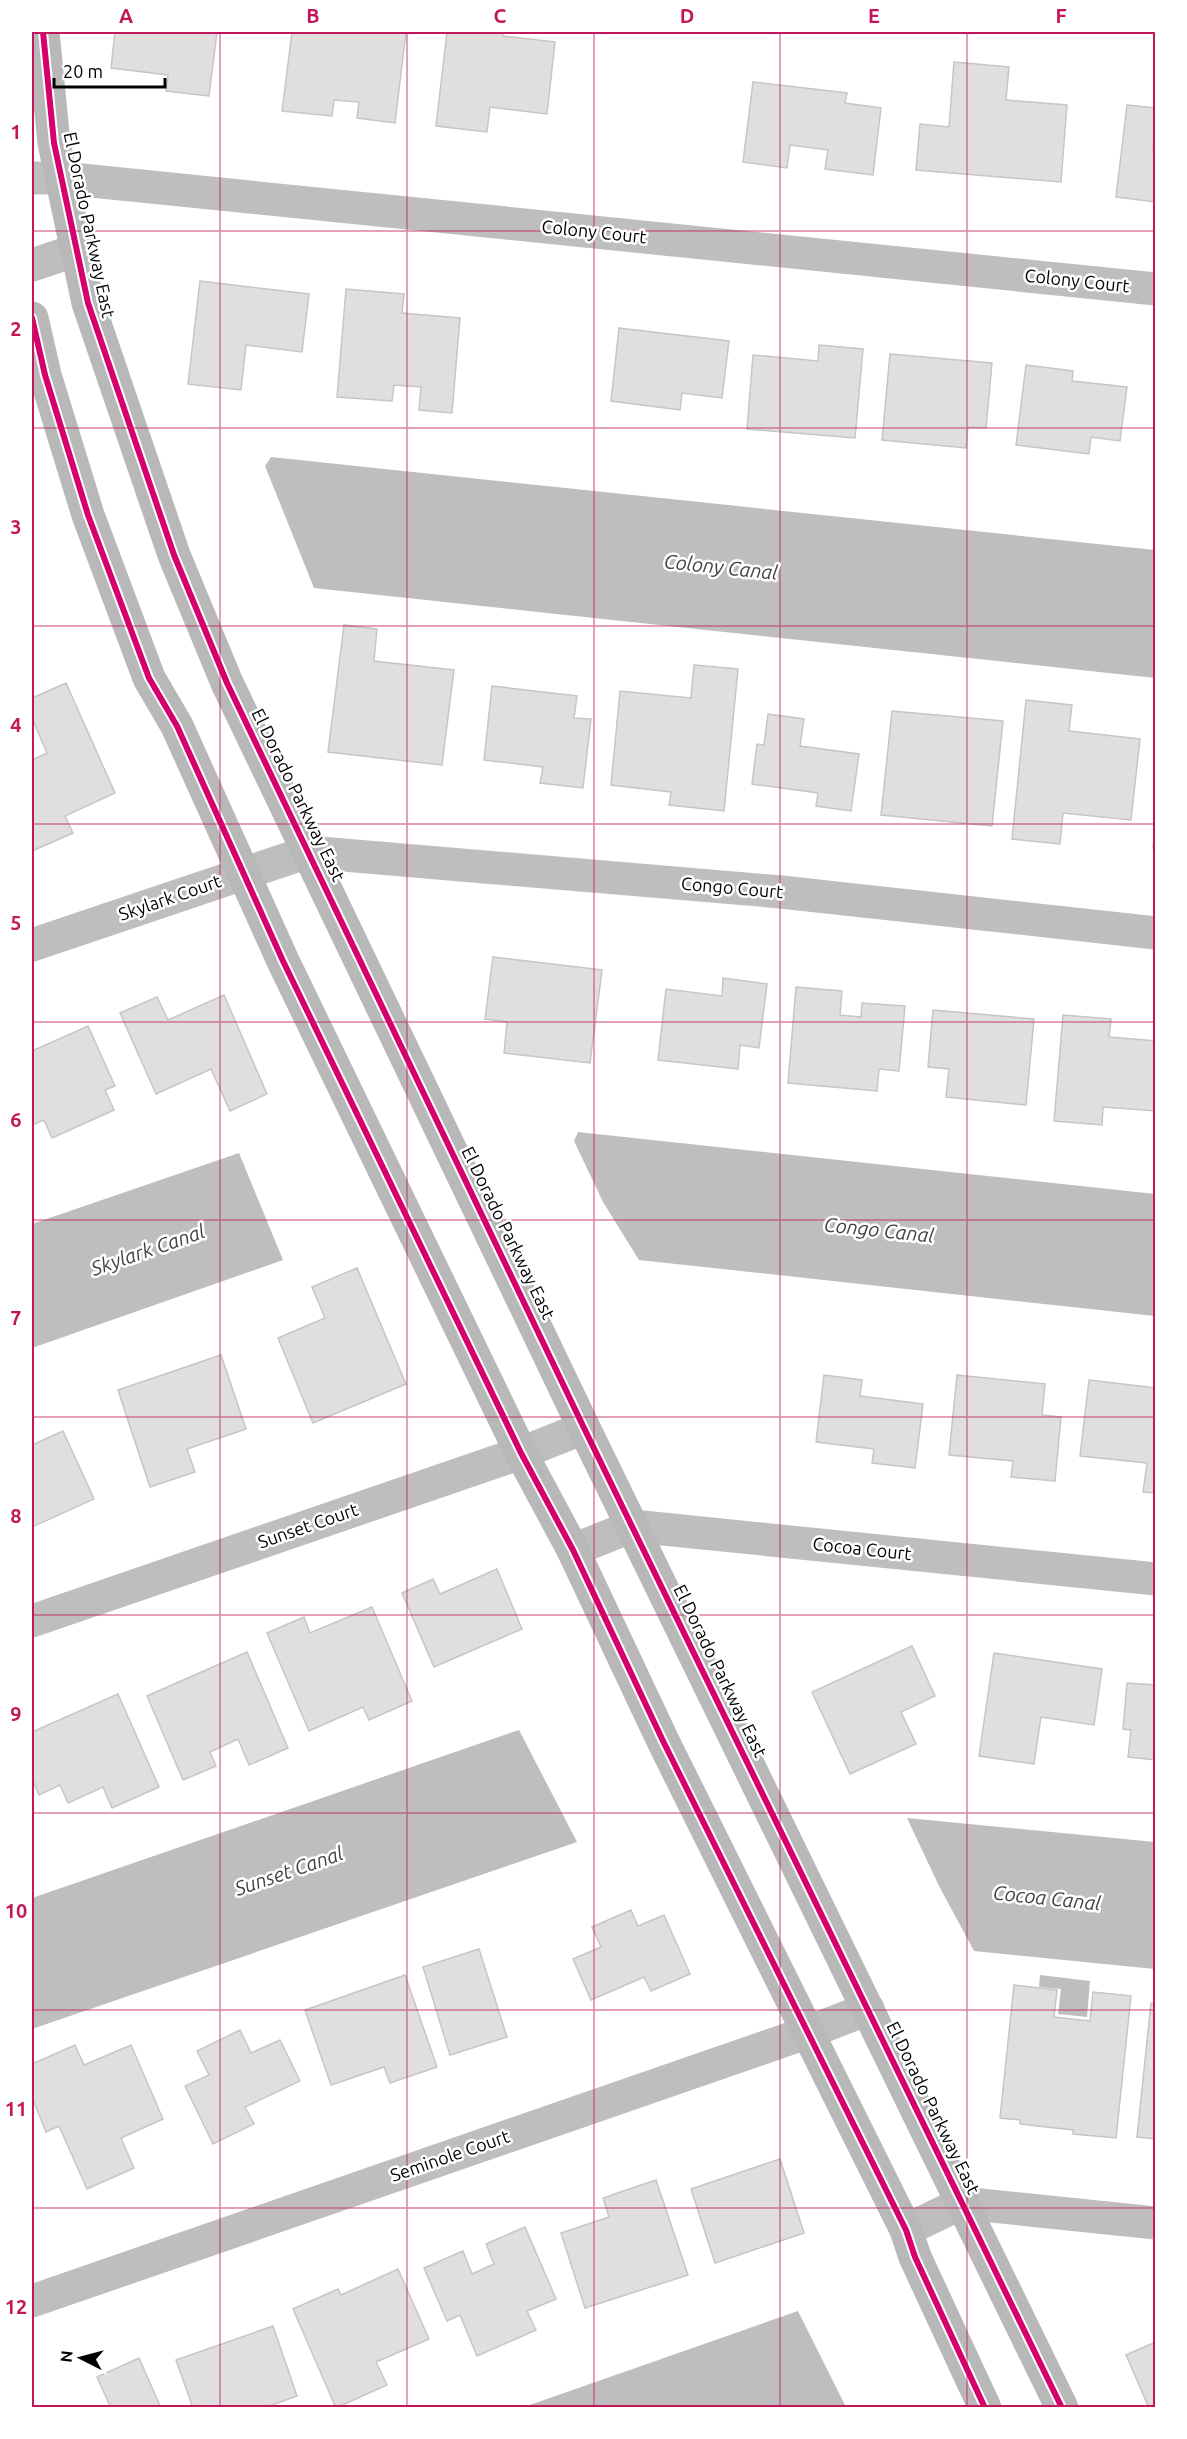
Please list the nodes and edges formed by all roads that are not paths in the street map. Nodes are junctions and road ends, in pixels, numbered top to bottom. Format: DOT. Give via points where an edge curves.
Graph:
graph roads {
  1 [pos="43,32"];
  2 [pos="47,178"];
  3 [pos="76,250"];
  4 [pos="32,265"];
  5 [pos="1155,289"];
  6 [pos="32,318"];
  7 [pos="308,852"];
  8 [pos="243,873"];
  9 [pos="1155,933"];
  10 [pos="32,945"];
  11 [pos="584,1428"];
  12 [pos="521,1453"];
  13 [pos="633,1526"];
  14 [pos="573,1550"];
  15 [pos="1155,1579"];
  16 [pos="32,1622"];
  17 [pos="868,2009"];
  18 [pos="806,2033"];
  19 [pos="962,2203"];
  20 [pos="1155,2223"];
  21 [pos="906,2230"];
  22 [pos="32,2301"];
  23 [pos="985,2408"];
  24 [pos="1062,2408"];
  1 -- 2 [label="street, El Dorado Parkway East" via="54,143"];
  2 -- 3 [label="street, El Dorado Parkway East"];
  2 -- 5 [label="street, Colony Court"];
  3 -- 4 [label="street"];
  3 -- 7 [label="street, El Dorado Parkway East" via="88,303 174,555 227,683"];
  6 -- 8 [label="street" via="45,375 88,515 149,678 177,726"];
  7 -- 8 [label="street, Skylark Court"];
  7 -- 9 [label="street, Congo Court" via="781,892"];
  7 -- 11 [label="street, El Dorado Parkway East"];
  8 -- 10 [label="street, Skylark Court"];
  8 -- 12 [label="street"];
  11 -- 12 [label="street, Sunset Court"];
  11 -- 13 [label="street, El Dorado Parkway East"];
  12 -- 14 [label="street"];
  12 -- 16 [label="street, Sunset Court"];
  13 -- 14 [label="street, Cocoa Court"];
  13 -- 15 [label="street, Cocoa Court"];
  13 -- 17 [label="street, El Dorado Parkway East"];
  14 -- 18 [label="street"];
  17 -- 18 [label="street, Seminole Court"];
  17 -- 19 [label="street, El Dorado Parkway East"];
  18 -- 21 [label="street"];
  18 -- 22 [label="street, Seminole Court"];
  19 -- 20 [label="street"];
  19 -- 21 [label="street"];
  19 -- 24 [label="street, El Dorado Parkway East"];
  21 -- 23 [label="street"];
}
